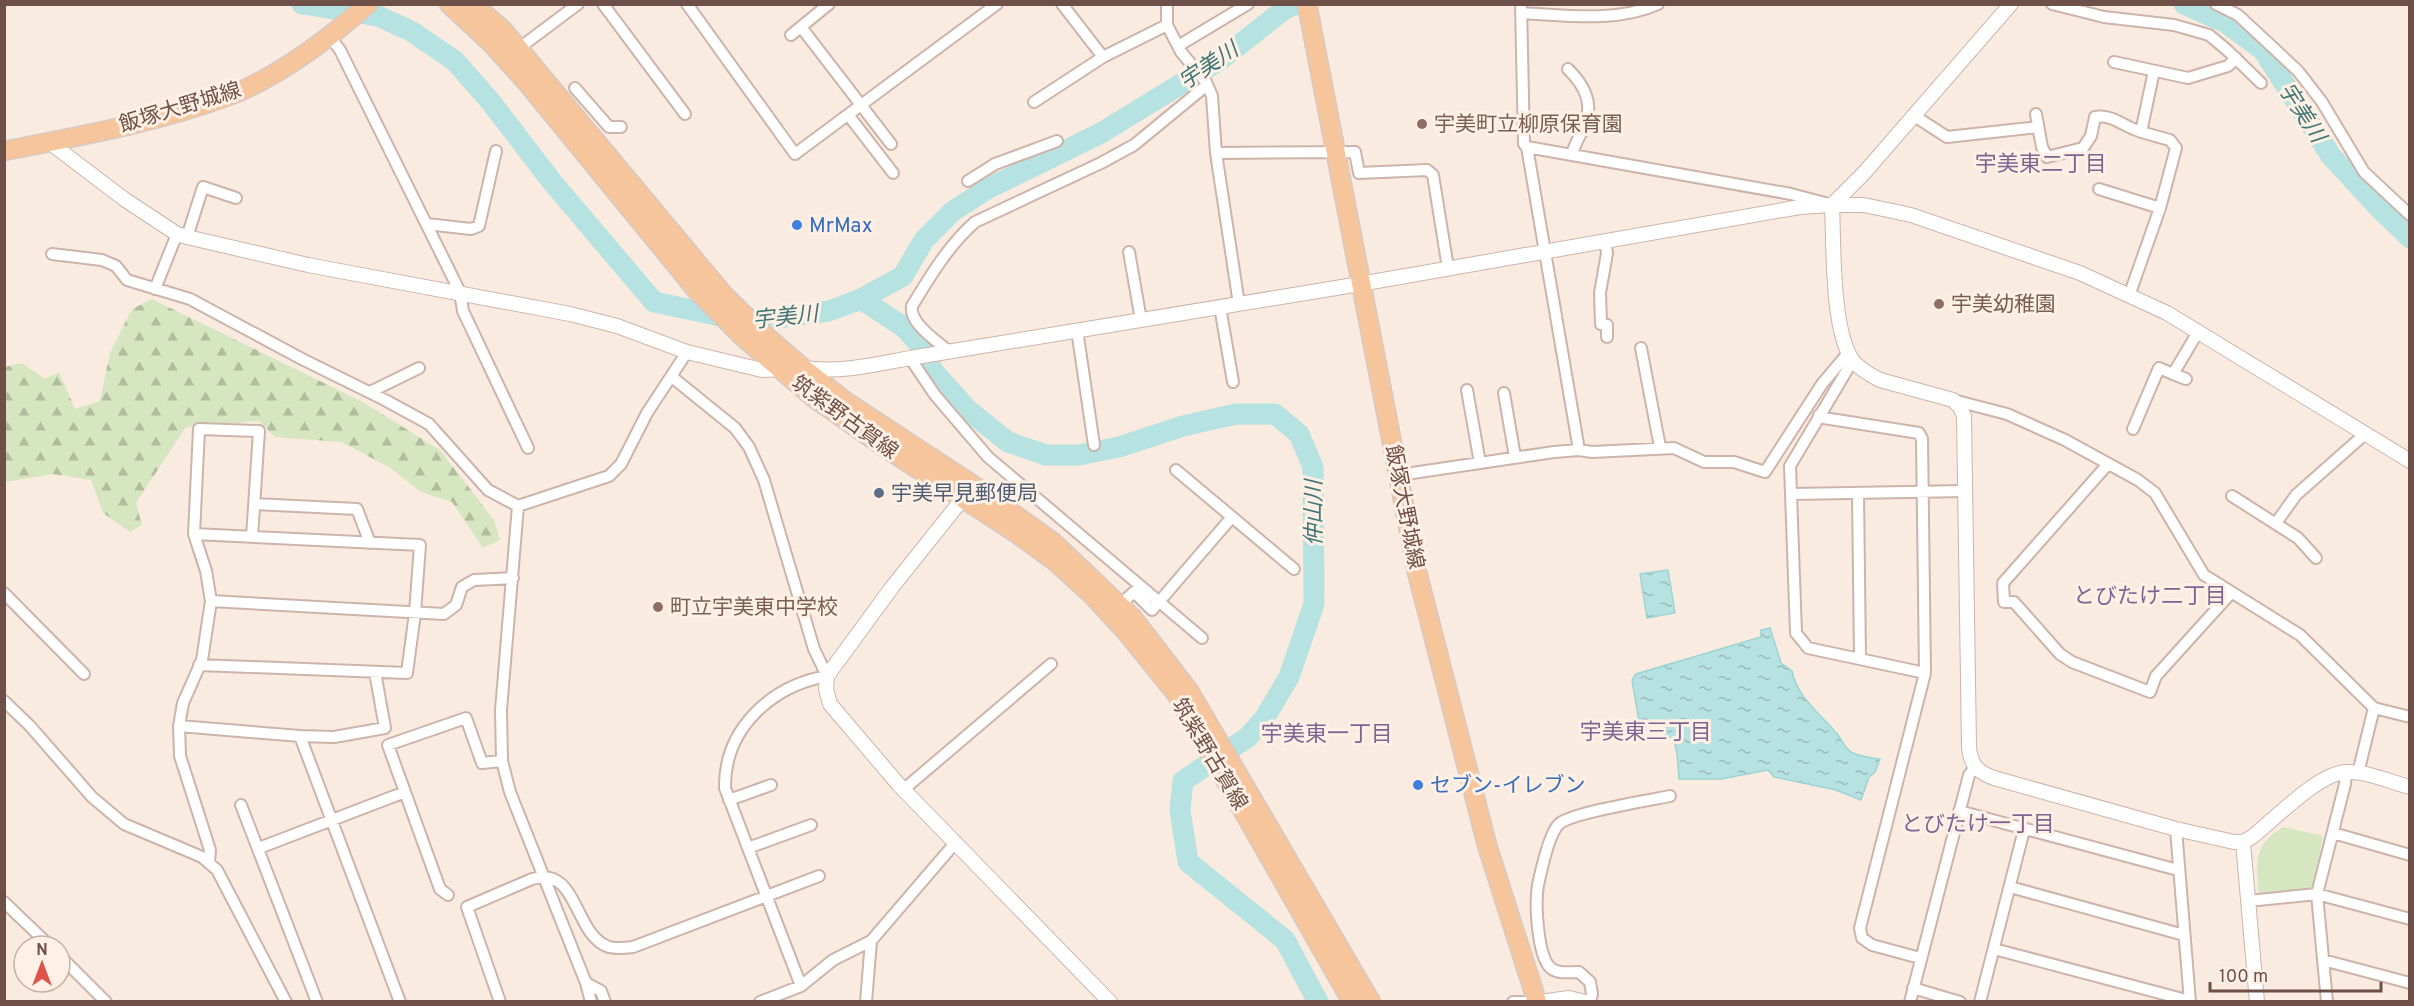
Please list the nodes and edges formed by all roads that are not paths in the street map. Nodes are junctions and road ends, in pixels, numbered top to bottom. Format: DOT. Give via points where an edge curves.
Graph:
graph roads {
  1 [pos="368,4"];
  2 [pos="449,4"];
  3 [pos="578,4"];
  4 [pos="603,4"];
  5 [pos="687,4"];
  6 [pos="829,4"];
  7 [pos="997,4"];
  8 [pos="1062,4"];
  9 [pos="1248,4"];
  10 [pos="1658,4"];
  11 [pos="2011,4"];
  12 [pos="2052,4"];
  13 [pos="2216,4"];
  14 [pos="1164,6"];
  15 [pos="482,7"];
  16 [pos="1521,9"];
  17 [pos="1308,14"];
  18 [pos="1167,25"];
  19 [pos="801,27"];
  20 [pos="335,33"];
  21 [pos="791,35"];
  22 [pos="1180,49"];
  23 [pos="518,50"];
  24 [pos="1103,57"];
  25 [pos="2236,58"];
  26 [pos="2114,62"];
  27 [pos="1568,69"];
  28 [pos="2154,71"];
  29 [pos="2261,83"];
  30 [pos="1207,84"];
  31 [pos="1034,102"];
  32 [pos="564,106"];
  33 [pos="862,106"];
  34 [pos="684,114"];
  35 [pos="2036,114"];
  36 [pos="1913,115"];
  37 [pos="849,117"];
  38 [pos="621,127"];
  39 [pos="2038,127"];
  40 [pos="2141,132"];
  41 [pos="1057,141"];
  42 [pos="49,142"];
  43 [pos="891,144"];
  44 [pos="1527,147"];
  45 [pos="4,150"];
  46 [pos="496,151"];
  47 [pos="1334,151"];
  48 [pos="1216,153"];
  49 [pos="1572,155"];
  50 [pos="893,173"];
  51 [pos="968,181"];
  52 [pos="2098,189"];
  53 [pos="236,198"];
  54 [pos="1832,205"];
  55 [pos="2160,208"];
  56 [pos="2409,215"];
  57 [pos="427,224"];
  58 [pos="182,236"];
  59 [pos="1605,241"];
  60 [pos="1545,251"];
  61 [pos="1129,252"];
  62 [pos="52,254"];
  63 [pos="1448,268"];
  64 [pos="1360,284"];
  65 [pos="155,289"];
  66 [pos="460,292"];
  67 [pos="2129,296"];
  68 [pos="1239,304"];
  69 [pos="1220,307"];
  70 [pos="1141,320"];
  71 [pos="1077,330"];
  72 [pos="2198,332"];
  73 [pos="1608,336"];
  74 [pos="1641,348"];
  75 [pos="687,352"];
  76 [pos="946,352"];
  77 [pos="1851,356"];
  78 [pos="910,358"];
  79 [pos="419,368"];
  80 [pos="803,368"];
  81 [pos="779,369"];
  82 [pos="2173,374"];
  83 [pos="672,377"];
  84 [pos="2186,379"];
  85 [pos="1233,382"];
  86 [pos="1467,390"];
  87 [pos="370,392"];
  88 [pos="1504,393"];
  89 [pos="1953,400"];
  90 [pos="1819,415"];
  91 [pos="2133,429"];
  92 [pos="2365,434"];
  93 [pos="1094,444"];
  94 [pos="1660,447"];
  95 [pos="528,448"];
  96 [pos="1579,450"];
  97 [pos="1515,458"];
  98 [pos="2409,461"];
  99 [pos="1480,463"];
  100 [pos="2108,464"];
  101 [pos="1176,470"];
  102 [pos="1399,475"];
  103 [pos="968,491"];
  104 [pos="1923,491"];
  105 [pos="1966,491"];
  106 [pos="1858,493"];
  107 [pos="1791,494"];
  108 [pos="2232,496"];
  109 [pos="254,504"];
  110 [pos="518,506"];
  111 [pos="1232,517"];
  112 [pos="2276,524"];
  113 [pos="194,534"];
  114 [pos="252,537"];
  115 [pos="370,543"];
  116 [pos="2316,558"];
  117 [pos="1294,569"];
  118 [pos="513,578"];
  119 [pos="4,593"];
  120 [pos="2231,593"];
  121 [pos="211,601"];
  122 [pos="1161,602"];
  123 [pos="1120,605"];
  124 [pos="416,613"];
  125 [pos="1202,638"];
  126 [pos="1860,659"];
  127 [pos="199,664"];
  128 [pos="1051,664"];
  129 [pos="375,672"];
  130 [pos="84,674"];
  131 [pos="1925,674"];
  132 [pos="827,676"];
  133 [pos="4,701"];
  134 [pos="2374,708"];
  135 [pos="2409,717"];
  136 [pos="179,726"];
  137 [pos="300,736"];
  138 [pos="1213,743"];
  139 [pos="502,761"];
  140 [pos="1975,767"];
  141 [pos="1230,773"];
  142 [pos="2352,773"];
  143 [pos="771,785"];
  144 [pos="2409,787"];
  145 [pos="903,790"];
  146 [pos="405,792"];
  147 [pos="1670,796"];
  148 [pos="729,800"];
  149 [pos="241,805"];
  150 [pos="1959,811"];
  151 [pos="332,821"];
  152 [pos="811,825"];
  153 [pos="2176,829"];
  154 [pos="2024,830"];
  155 [pos="2333,832"];
  156 [pos="956,842"];
  157 [pos="2243,842"];
  158 [pos="259,848"];
  159 [pos="748,848"];
  160 [pos="2409,855"];
  161 [pos="209,862"];
  162 [pos="2178,870"];
  163 [pos="543,875"];
  164 [pos="819,876"];
  165 [pos="2010,887"];
  166 [pos="2317,894"];
  167 [pos="448,895"];
  168 [pos="766,897"];
  169 [pos="2248,901"];
  170 [pos="4,902"];
  171 [pos="2409,919"];
  172 [pos="37,934"];
  173 [pos="2184,935"];
  174 [pos="871,940"];
  175 [pos="1994,949"];
  176 [pos="1920,958"];
  177 [pos="2323,960"];
  178 [pos="72,968"];
  179 [pos="586,983"];
  180 [pos="2409,983"];
  181 [pos="801,986"];
  182 [pos="1913,988"];
  183 [pos="2190,1001"];
  184 [pos="106,1002"];
  185 [pos="286,1002"];
  186 [pos="317,1002"];
  187 [pos="400,1002"];
  188 [pos="500,1002"];
  189 [pos="591,1002"];
  190 [pos="605,1002"];
  191 [pos="760,1002"];
  192 [pos="866,1002"];
  193 [pos="1110,1002"];
  194 [pos="1352,1002"];
  195 [pos="1371,1002"];
  196 [pos="1513,1002"];
  197 [pos="1537,1002"];
  198 [pos="1585,1002"];
  199 [pos="1590,1002"];
  200 [pos="1910,1002"];
  201 [pos="1960,1002"];
  202 [pos="1980,1002"];
  203 [pos="2257,1002"];
  204 [pos="2326,1002"];
  1 -- 20 [label="main road, 飯塚大野城線"];
  2 -- 81 [label="main road, 筑紫野古賀線" via="528,84 698,292"];
  3 -- 23 [label="street"];
  4 -- 34 [label="street"];
  5 -- 37 [label="street" via="795,154"];
  6 -- 19 [label="street"];
  7 -- 33 [label="street"];
  8 -- 24 [label="street"];
  9 -- 22 [label="street"];
  10 -- 16 [label="street" via="1632,13 1589,15"];
  11 -- 36 [label="street"];
  12 -- 25 [label="street" via="2104,17 2192,29 2209,35"];
  13 -- 56 [label="street" via="2238,15 2298,71 2322,102 2364,172"];
  14 -- 18 [label="street"];
  15 -- 23 [label="main road, 筑紫野古賀線"];
  16 -- 44 [label="street"];
  17 -- 47 [label="main road, 飯塚大野城線"];
  18 -- 22 [label="street"];
  18 -- 24 [label="street"];
  19 -- 21 [label="street"];
  19 -- 33 [label="street"];
  20 -- 42 [label="main road, 飯塚大野城線" via="232,95"];
  20 -- 57 [label="street"];
  22 -- 30 [label="street"];
  23 -- 32 [label="main road, 筑紫野古賀線"];
  24 -- 31 [label="street"];
  25 -- 28 [label="street" via="2228,66 2188,78"];
  25 -- 29 [label="street"];
  26 -- 28 [label="street"];
  27 -- 49 [label="street" via="1581,82 1589,102 1585,125"];
  28 -- 40 [label="street"];
  30 -- 48 [label="street" via="1212,96"];
  30 -- 76 [label="street" via="1134,145 1013,200 975,222 960,236 912,306 912,316"];
  32 -- 38 [label="street" via="577,91 609,128"];
  32 -- 80 [label="main road, 筑紫野古賀線" via="724,295"];
  33 -- 37 [label="street"];
  33 -- 43 [label="street"];
  35 -- 39 [label="street"];
  36 -- 39 [label="street" via="1947,137"];
  36 -- 54 [label="street"];
  37 -- 50 [label="street"];
  39 -- 40 [label="street" via="2047,157 2083,148 2091,136 2095,117 2108,116"];
  40 -- 55 [label="street" via="2170,140 2176,148"];
  41 -- 51 [label="street" via="995,164"];
  42 -- 45 [label="main road, 飯塚大野城線"];
  42 -- 58 [label="street" via="124,199"];
  44 -- 49 [label="street"];
  44 -- 60 [label="street"];
  46 -- 57 [label="street" via="479,226 471,230"];
  47 -- 48 [label="street"];
  47 -- 63 [label="street" via="1355,152 1359,173 1427,170 1433,175"];
  47 -- 64 [label="main road, 飯塚大野城線"];
  48 -- 68 [label="street"];
  49 -- 54 [label="street" via="1791,194"];
  52 -- 55 [label="street"];
  53 -- 58 [label="street" via="203,187"];
  54 -- 59 [label="street" via="1800,207"];
  54 -- 67 [label="street" via="1864,205 1911,215 2080,273"];
  54 -- 77 [label="street" via="1839,323"];
  55 -- 67 [label="street"];
  57 -- 66 [label="street"];
  58 -- 65 [label="street"];
  58 -- 66 [label="street" via="308,265"];
  59 -- 60 [label="street"];
  59 -- 73 [label="street" via="1607,253 1600,293 1601,324 1606,326"];
  60 -- 63 [label="street"];
  60 -- 96 [label="street"];
  61 -- 70 [label="street"];
  62 -- 65 [label="street" via="102,260 116,266 127,280"];
  63 -- 64 [label="street"];
  64 -- 68 [label="street"];
  64 -- 102 [label="main road, 飯塚大野城線"];
  65 -- 87 [label="street" via="190,299"];
  66 -- 75 [label="street" via="617,326"];
  66 -- 95 [label="street" via="463,311"];
  67 -- 72 [label="street"];
  68 -- 69 [label="street"];
  69 -- 70 [label="street"];
  69 -- 85 [label="street"];
  70 -- 71 [label="street"];
  71 -- 76 [label="street"];
  71 -- 93 [label="street"];
  72 -- 82 [label="street"];
  72 -- 92 [label="street"];
  74 -- 94 [label="street"];
  75 -- 81 [label="street" via="762,370"];
  75 -- 83 [label="street"];
  76 -- 78 [label="street"];
  77 -- 89 [label="street" via="1880,380"];
  77 -- 90 [label="street"];
  77 -- 94 [label="street" via="1822,384 1766,472 1734,462 1704,462 1674,448"];
  78 -- 80 [label="street" via="855,369"];
  78 -- 122 [label="street" via="935,395 988,457"];
  79 -- 87 [label="street"];
  80 -- 81 [label="street"];
  80 -- 103 [label="main road, 筑紫野古賀線"];
  81 -- 103 [label="main road, 筑紫野古賀線" via="858,429"];
  82 -- 84 [label="street"];
  82 -- 91 [label="street" via="2159,368"];
  83 -- 110 [label="street" via="647,413 621,464 609,476"];
  83 -- 132 [label="street" via="735,428 749,447 764,480 814,649"];
  86 -- 99 [label="street"];
  87 -- 110 [label="street" via="429,424 488,489"];
  88 -- 97 [label="street"];
  89 -- 100 [label="street" via="2007,414"];
  89 -- 105 [label="street" via="1964,416"];
  90 -- 104 [label="street" via="1919,433"];
  90 -- 107 [label="street" via="1790,466"];
  92 -- 98 [label="street"];
  92 -- 112 [label="street" via="2296,495"];
  94 -- 96 [label="street" via="1592,453"];
  96 -- 97 [label="street"];
  97 -- 99 [label="street"];
  99 -- 102 [label="street"];
  100 -- 120 [label="street" via="2155,494 2204,575"];
  100 -- 120 [label="street" via="2002,583 2004,602 2014,602 2060,654 2072,662 2150,692 2156,676"];
  101 -- 111 [label="street"];
  102 -- 197 [label="main road, 飯塚大野城線" via="1417,572 1487,845"];
  103 -- 123 [label="main road, 筑紫野古賀線" via="1053,542"];
  103 -- 132 [label="street"];
  103 -- 138 [label="main road, 筑紫野古賀線" via="1090,594 1127,633"];
  104 -- 105 [label="street"];
  104 -- 106 [label="street"];
  104 -- 131 [label="street"];
  105 -- 140 [label="street" via="1969,746"];
  106 -- 107 [label="street"];
  106 -- 126 [label="street"];
  107 -- 126 [label="street" via="1796,633 1808,648"];
  108 -- 112 [label="street"];
  109 -- 113 [label="street" via="259,431 199,429"];
  109 -- 114 [label="street"];
  109 -- 115 [label="street" via="357,509"];
  110 -- 118 [label="street"];
  111 -- 117 [label="street"];
  111 -- 122 [label="street"];
  112 -- 116 [label="street" via="2298,538"];
  113 -- 114 [label="street"];
  113 -- 121 [label="street"];
  114 -- 115 [label="street"];
  115 -- 124 [label="street" via="420,545"];
  118 -- 124 [label="street" via="474,580 462,587 456,605 444,614"];
  118 -- 139 [label="street" via="501,710"];
  119 -- 130 [label="street"];
  120 -- 134 [label="street" via="2300,635"];
  121 -- 124 [label="street"];
  121 -- 127 [label="street"];
  122 -- 123 [label="street" via="1152,610 1134,592"];
  122 -- 125 [label="street"];
  123 -- 138 [label="main road, 筑紫野古賀線" via="1189,692"];
  124 -- 129 [label="street" via="406,674"];
  126 -- 131 [label="street"];
  127 -- 129 [label="street"];
  127 -- 136 [label="street" via="183,703"];
  128 -- 145 [label="street"];
  129 -- 137 [label="street" via="385,728 334,737"];
  131 -- 176 [label="street" via="1860,928 1862,938 1872,945"];
  132 -- 145 [label="street" via="830,704"];
  132 -- 148 [label="street" via="806,680 766,701 745,723 732,746 724,773"];
  133 -- 161 [label="street" via="92,797 124,824"];
  134 -- 135 [label="street"];
  134 -- 142 [label="street"];
  136 -- 137 [label="street"];
  136 -- 161 [label="street" via="180,756 210,850"];
  137 -- 151 [label="street"];
  138 -- 141 [label="main road, 筑紫野古賀線"];
  139 -- 146 [label="street" via="482,763 466,717 388,745"];
  139 -- 163 [label="street"];
  140 -- 150 [label="street"];
  140 -- 153 [label="street" via="1994,778"];
  141 -- 194 [label="main road, 筑紫野古賀線"];
  141 -- 195 [label="main road, 筑紫野古賀線"];
  142 -- 144 [label="street"];
  142 -- 155 [label="street"];
  142 -- 157 [label="street" via="2324,779"];
  143 -- 148 [label="street"];
  145 -- 156 [label="street"];
  146 -- 151 [label="street"];
  146 -- 167 [label="street" via="440,889"];
  147 -- 199 [label="street" via="1560,822 1553,832 1538,887 1542,955 1551,969 1579,972 1590,982"];
  148 -- 159 [label="street"];
  149 -- 158 [label="street"];
  150 -- 154 [label="street"];
  150 -- 176 [label="street"];
  151 -- 158 [label="street"];
  151 -- 187 [label="street"];
  152 -- 159 [label="street"];
  153 -- 157 [label="street"];
  153 -- 162 [label="street"];
  154 -- 162 [label="street"];
  154 -- 165 [label="street"];
  155 -- 160 [label="street"];
  155 -- 166 [label="street"];
  156 -- 174 [label="street"];
  156 -- 193 [label="street"];
  157 -- 169 [label="street"];
  158 -- 186 [label="street"];
  159 -- 168 [label="street"];
  161 -- 185 [label="street" via="226,884"];
  162 -- 173 [label="street"];
  163 -- 168 [label="street" via="557,879 564,887 589,932 618,948 633,947"];
  163 -- 179 [label="street"];
  163 -- 188 [label="street" via="467,907"];
  164 -- 168 [label="street"];
  165 -- 173 [label="street"];
  165 -- 175 [label="street"];
  166 -- 169 [label="street"];
  166 -- 171 [label="street"];
  166 -- 177 [label="street"];
  168 -- 181 [label="street"];
  169 -- 203 [label="street"];
  170 -- 172 [label="street"];
  173 -- 183 [label="street"];
  174 -- 181 [label="street" via="833,960"];
  174 -- 192 [label="street"];
  175 -- 183 [label="street"];
  175 -- 202 [label="street"];
  176 -- 182 [label="street"];
  177 -- 180 [label="street"];
  177 -- 204 [label="street"];
  178 -- 184 [label="street"];
  179 -- 189 [label="street"];
  179 -- 190 [label="street" via="601,991"];
  181 -- 191 [label="street"];
  182 -- 200 [label="street"];
  182 -- 201 [label="street"];
  196 -- 197 [label="street"];
  197 -- 198 [label="street" via="1569,998"];
}
